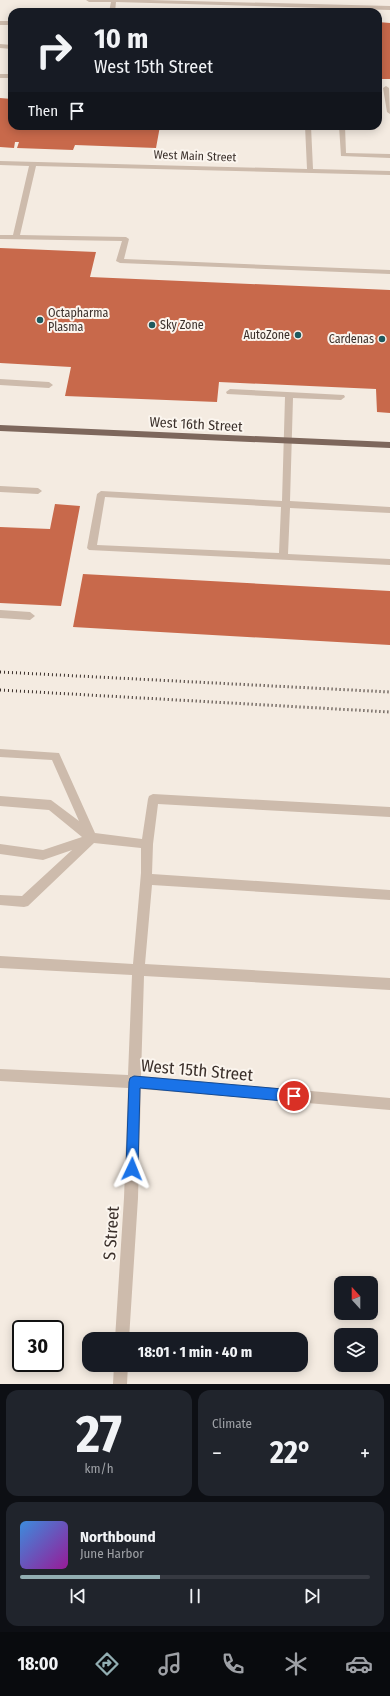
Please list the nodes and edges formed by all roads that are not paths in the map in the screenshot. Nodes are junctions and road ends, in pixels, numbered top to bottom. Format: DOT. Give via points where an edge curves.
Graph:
graph roads {
  1 [pos="89,0"];
  2 [pos="114,1"];
  3 [pos="291,3"];
  4 [pos="390,8"];
  5 [pos="388,88"];
  6 [pos="390,112"];
  7 [pos="308,130"];
  8 [pos="342,130"];
  9 [pos="390,156"];
  10 [pos="0,163"];
  11 [pos="33,163"];
  12 [pos="310,170"];
  13 [pos="390,173"];
  14 [pos="0,237"];
  15 [pos="16,237"];
  16 [pos="390,272"];
  17 [pos="0,382"];
  18 [pos="49,385"];
  19 [pos="230,392"];
  20 [pos="290,395"];
  21 [pos="341,396"];
  22 [pos="0,428"];
  23 [pos="288,441"];
  24 [pos="390,445"];
  25 [pos="0,489"];
  26 [pos="38,491"];
  27 [pos="286,504"];
  28 [pos="390,510"];
  29 [pos="283,557"];
  30 [pos="390,562"];
  31 [pos="0,614"];
  32 [pos="30,616"];
  33 [pos="0,753"];
  34 [pos="0,801"];
  35 [pos="390,812"];
  36 [pos="92,838"];
  37 [pos="147,844"];
  38 [pos="0,849"];
  39 [pos="146,879"];
  40 [pos="390,895"];
  41 [pos="0,900"];
  42 [pos="0,962"];
  43 [pos="138,971"];
  44 [pos="390,984"];
  45 [pos="0,1075"];
  46 [pos="134,1082"];
  47 [pos="390,1104"];
  48 [pos="122,1332"];
  49 [pos="121,1372"];
  50 [pos="120,1384"];
  1 -- 2 [label="street"];
  2 -- 3 [label="street"];
  3 -- 4 [label="street"];
  5 -- 6 [label="street"];
  7 -- 12 [label="street"];
  8 -- 9 [label="street" via="343,155"];
  10 -- 11 [label="street, West Main Street"];
  11 -- 12 [label="street, West Main Street"];
  11 -- 15 [label="street"];
  12 -- 13 [label="street, West Main Street"];
  14 -- 15 [label="street"];
  15 -- 16 [label="street" via="126,238 120,261"];
  17 -- 18 [label="street"];
  19 -- 20 [label="street"];
  20 -- 21 [label="street"];
  20 -- 23 [label="street"];
  22 -- 23 [label="main road, West 16th Street"];
  23 -- 24 [label="main road, West 16th Street"];
  23 -- 27 [label="street"];
  25 -- 26 [label="street"];
  27 -- 28 [label="street"];
  27 -- 29 [label="street"];
  27 -- 29 [label="street" via="101,494 92,548"];
  29 -- 30 [label="street"];
  31 -- 32 [label="street"];
  33 -- 36 [label="street" via="55,756"];
  34 -- 36 [label="street" via="51,805"];
  35 -- 37 [label="street, S Street" via="153,799"];
  36 -- 37 [label="street"];
  36 -- 38 [label="street" via="43,855"];
  36 -- 41 [label="street" via="24,902"];
  37 -- 39 [label="street, S Street"];
  39 -- 40 [label="street"];
  39 -- 43 [label="street, S Street"];
  42 -- 43 [label="street"];
  43 -- 44 [label="street"];
  43 -- 46 [label="street, S Street"];
  45 -- 46 [label="street, West 15th Street"];
  46 -- 47 [label="street, West 15th Street"];
  46 -- 48 [label="street, S Street" via="131,1198"];
  49 -- 50 [label="street"];
}
